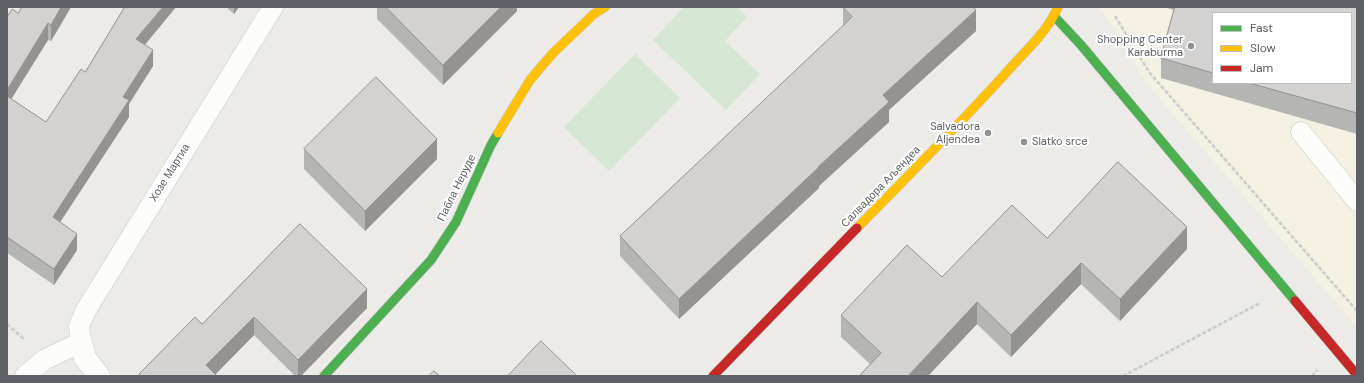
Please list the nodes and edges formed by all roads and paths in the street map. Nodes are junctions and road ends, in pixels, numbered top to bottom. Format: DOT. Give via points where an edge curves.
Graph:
graph roads {
  1 [pos="273,7"];
  2 [pos="605,7"];
  3 [pos="1058,7"];
  4 [pos="1054,16"];
  5 [pos="1115,16"];
  6 [pos="1301,132"];
  7 [pos="1357,202"];
  8 [pos="1285,288"];
  9 [pos="1357,311"];
  10 [pos="7,324"];
  11 [pos="18,333"];
  12 [pos="81,342"];
  13 [pos="1357,374"];
  14 [pos="25,376"];
  15 [pos="99,376"];
  16 [pos="324,376"];
  17 [pos="713,376"];
  18 [pos="1123,376"];
  1 -- 12 [label="lane, Хозе Мартиа" via="86,310 79,326"];
  2 -- 16 [label="street, Пабла Неруде" via="594,14 553,53 530,80 491,145 456,222 431,260"];
  3 -- 4 [label="street, Салвадора Аљендеа"];
  4 -- 8 [label="street"];
  4 -- 17 [label="street, Салвадора Аљендеа" via="972,110"];
  5 -- 9 [label="path" via="1149,72"];
  6 -- 7 [label="lane"];
  8 -- 13 [label="street"];
  8 -- 18 [label="path"];
  10 -- 11 [label="path"];
  12 -- 14 [label="lane" via="44,360"];
  12 -- 15 [label="street, Хозе Мартиа" via="86,358"];
}
